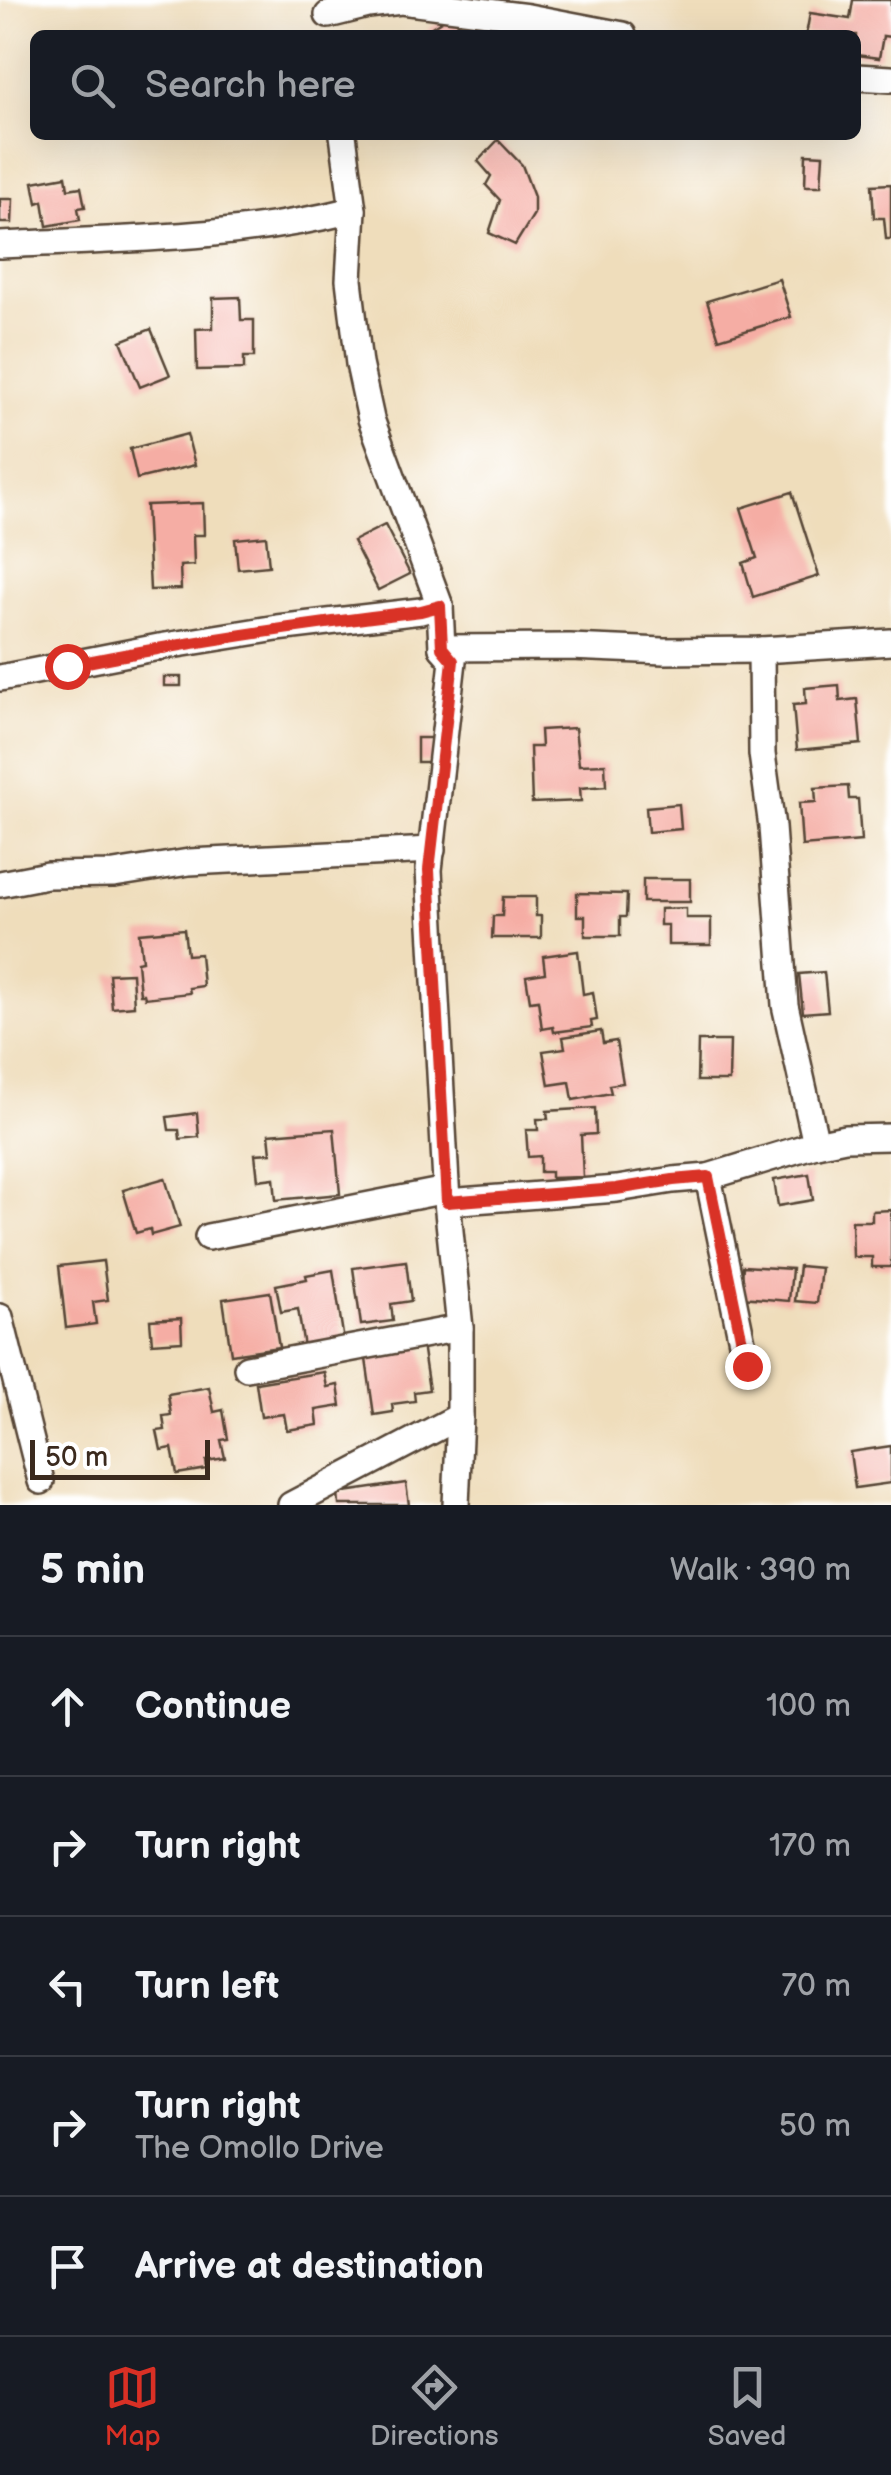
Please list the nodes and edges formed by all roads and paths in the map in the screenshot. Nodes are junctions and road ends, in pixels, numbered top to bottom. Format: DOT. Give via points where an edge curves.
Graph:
graph roads {
  1 [pos="328,17"];
  2 [pos="597,30"];
  3 [pos="861,77"];
  4 [pos="891,79"];
  5 [pos="345,140"];
  6 [pos="353,210"];
  7 [pos="0,246"];
  8 [pos="440,606"];
  9 [pos="891,642"];
  10 [pos="442,648"];
  11 [pos="761,650"];
  12 [pos="0,678"];
  13 [pos="432,850"];
  14 [pos="0,884"];
  15 [pos="891,1136"];
  16 [pos="816,1144"];
  17 [pos="708,1177"];
  18 [pos="447,1196"];
  19 [pos="208,1238"];
  20 [pos="0,1317"];
  21 [pos="460,1328"];
  22 [pos="747,1366"];
  23 [pos="247,1368"];
  24 [pos="460,1416"];
  25 [pos="41,1481"];
  26 [pos="291,1505"];
  27 [pos="456,1505"];
  1 -- 2 [label="street" via="402,0"];
  3 -- 4 [label="street"];
  5 -- 6 [label="street"];
  6 -- 7 [label="street" via="254,228"];
  6 -- 8 [label="street" via="349,280 359,364"];
  8 -- 10 [label="street"];
  8 -- 12 [label="street"];
  9 -- 11 [label="street"];
  10 -- 11 [label="street"];
  10 -- 13 [label="street" via="453,661"];
  11 -- 16 [label="street" via="762,754 784,1005"];
  13 -- 14 [label="street" via="190,862"];
  13 -- 18 [label="street"];
  15 -- 16 [label="street"];
  16 -- 17 [label="street"];
  17 -- 18 [label="street" via="616,1189"];
  17 -- 22 [label="street"];
  18 -- 19 [label="street"];
  18 -- 21 [label="street"];
  20 -- 25 [label="street"];
  21 -- 23 [label="street"];
  21 -- 24 [label="street"];
  24 -- 26 [label="street"];
  24 -- 27 [label="street"];
}
